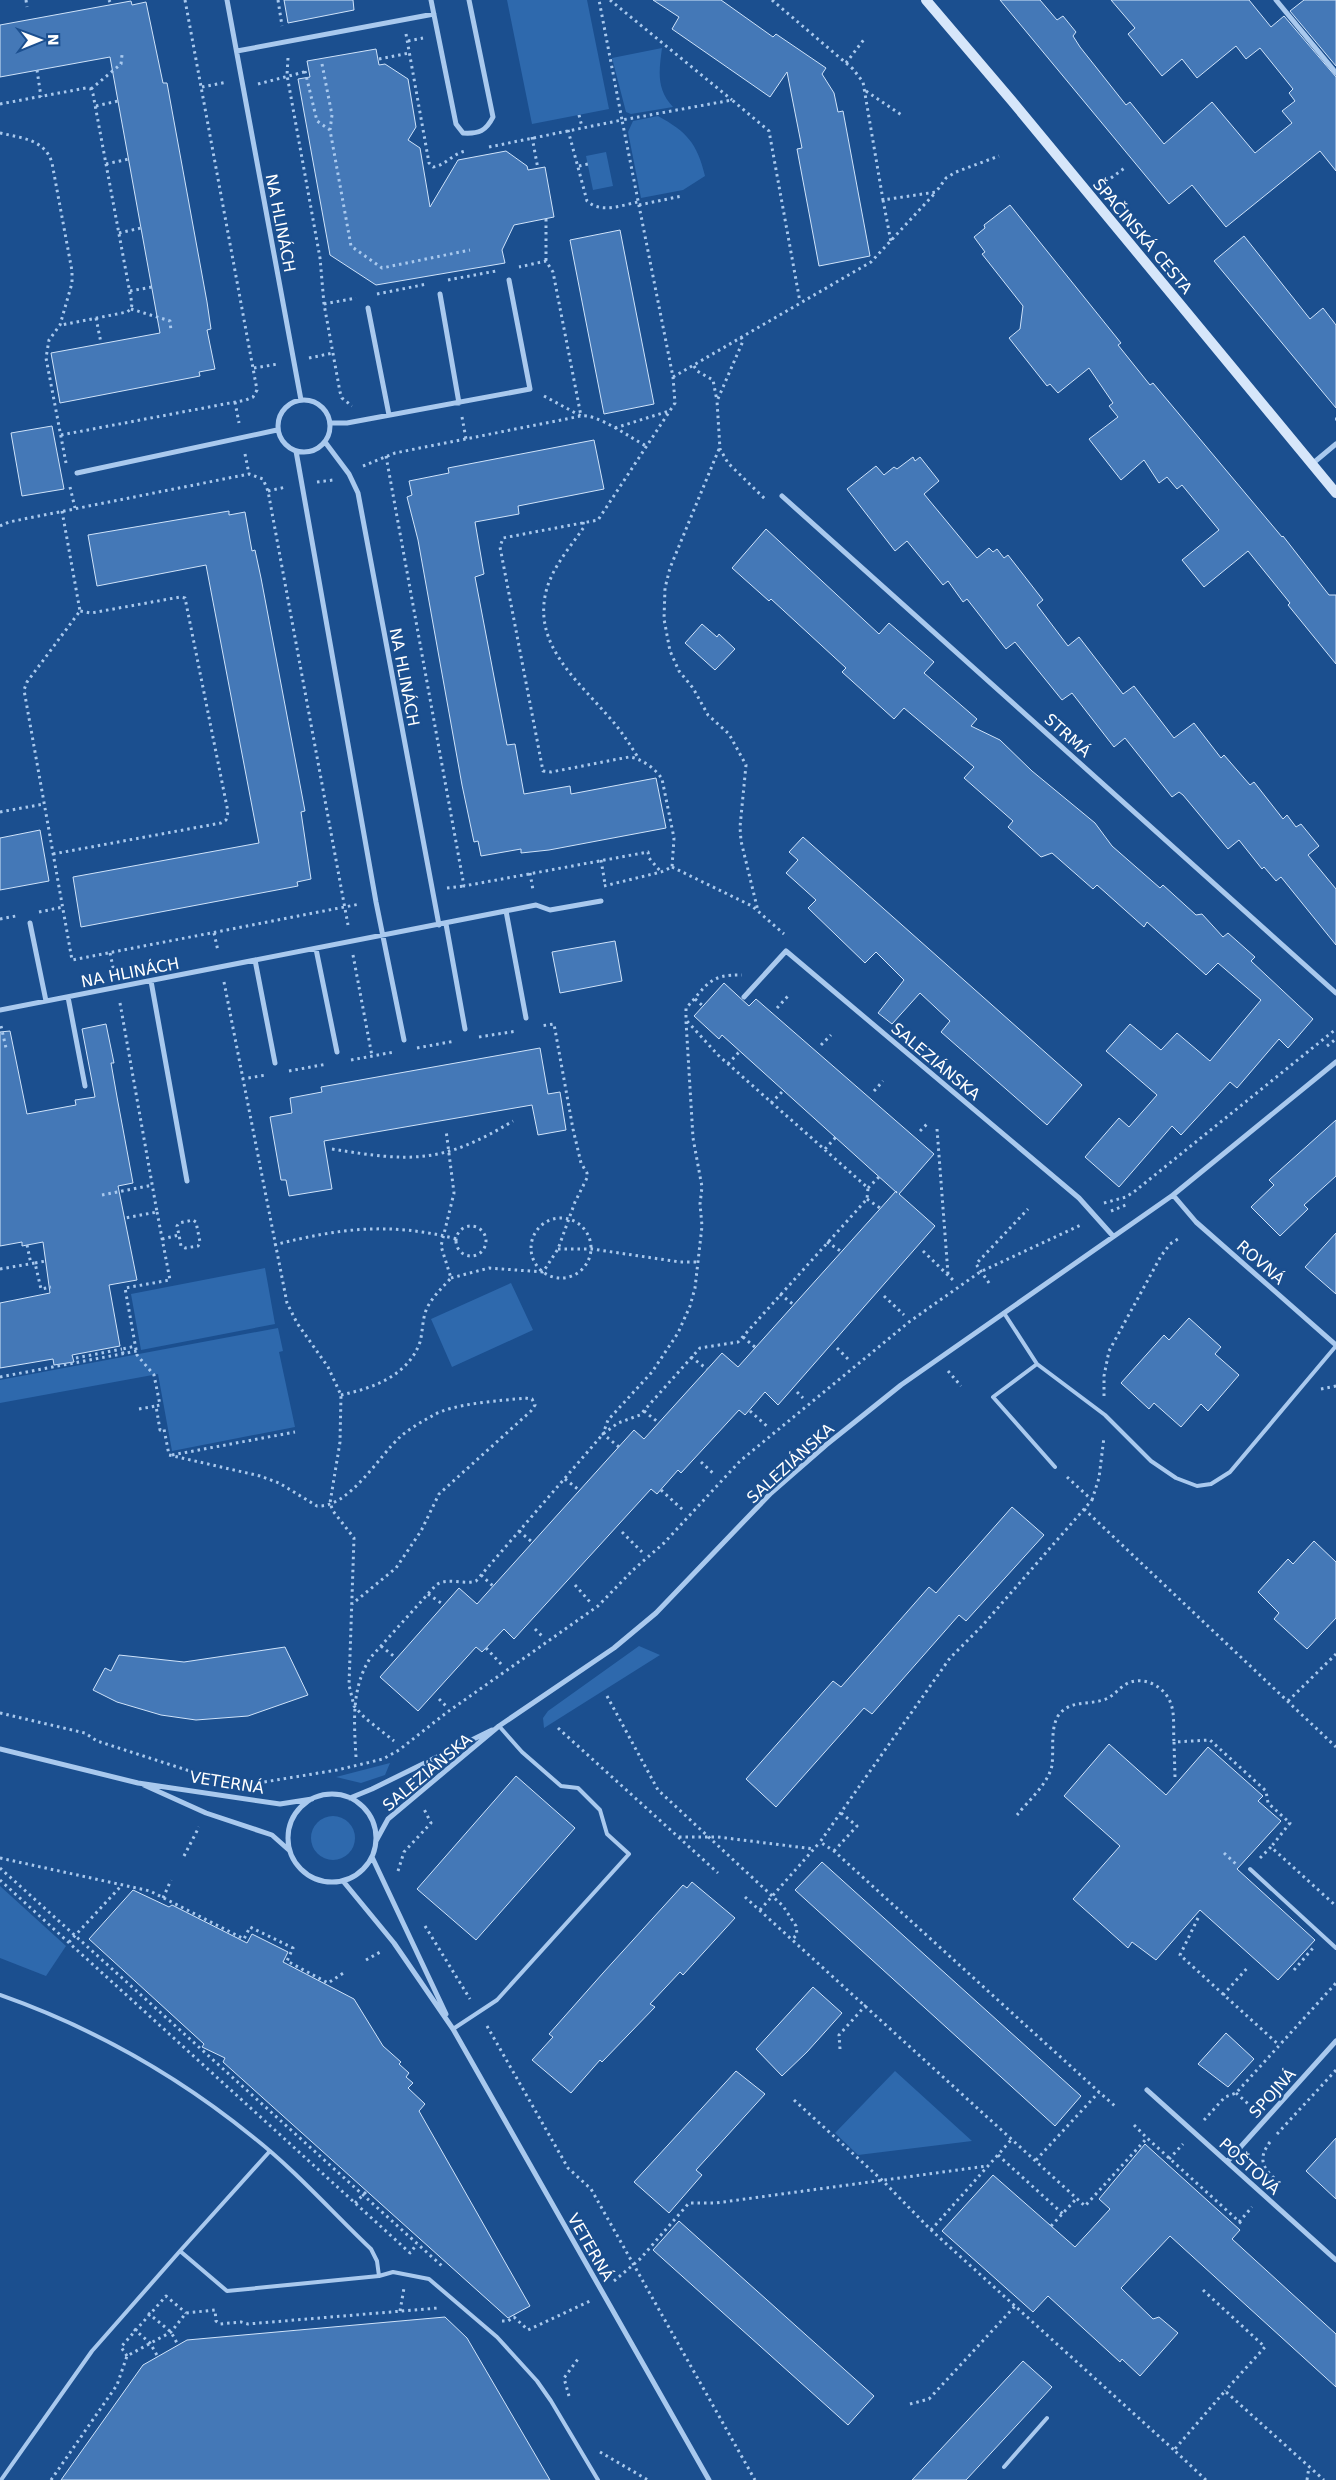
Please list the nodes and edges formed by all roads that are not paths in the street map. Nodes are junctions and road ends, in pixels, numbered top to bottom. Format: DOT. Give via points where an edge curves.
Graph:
graph roads {
  1 [pos="227,0"];
  2 [pos="432,0"];
  3 [pos="470,0"];
  4 [pos="926,0"];
  5 [pos="1276,0"];
  6 [pos="434,14"];
  7 [pos="236,51"];
  8 [pos="1336,73"];
  9 [pos="509,280"];
  10 [pos="440,294"];
  11 [pos="368,308"];
  12 [pos="301,400"];
  13 [pos="459,403"];
  14 [pos="389,415"];
  15 [pos="330,423"];
  16 [pos="277,430"];
  17 [pos="325,442"];
  18 [pos="1336,444"];
  19 [pos="296,451"];
  20 [pos="1312,464"];
  21 [pos="77,473"];
  22 [pos="1336,493"];
  23 [pos="782,496"];
  24 [pos="601,901"];
  25 [pos="506,911"];
  26 [pos="30,923"];
  27 [pos="446,924"];
  28 [pos="438,925"];
  29 [pos="383,936"];
  30 [pos="316,948"];
  31 [pos="255,960"];
  32 [pos="151,981"];
  33 [pos="1336,993"];
  34 [pos="68,997"];
  35 [pos="744,997"];
  36 [pos="46,1001"];
  37 [pos="0,1010"];
  38 [pos="526,1018"];
  39 [pos="465,1029"];
  40 [pos="404,1040"];
  41 [pos="336,1052"];
  42 [pos="1336,1062"];
  43 [pos="275,1063"];
  44 [pos="84,1086"];
  45 [pos="187,1181"];
  46 [pos="1174,1195"];
  47 [pos="1113,1236"];
  48 [pos="1004,1313"];
  49 [pos="1336,1346"];
  50 [pos="1037,1364"];
  51 [pos="1055,1467"];
  52 [pos="499,1726"];
  53 [pos="0,1749"];
  54 [pos="138,1783"];
  55 [pos="350,1798"];
  56 [pos="312,1799"];
  57 [pos="376,1841"];
  58 [pos="290,1851"];
  59 [pos="372,1857"];
  60 [pos="1250,1869"];
  61 [pos="343,1881"];
  62 [pos="1336,1948"];
  63 [pos="0,1995"];
  64 [pos="452,2027"];
  65 [pos="1336,2041"];
  66 [pos="1147,2090"];
  67 [pos="270,2151"];
  68 [pos="1227,2162"];
  69 [pos="180,2251"];
  70 [pos="1336,2260"];
  71 [pos="379,2276"];
  72 [pos="1047,2418"];
  73 [pos="1004,2467"];
  74 [pos="1,2480"];
  75 [pos="598,2480"];
  76 [pos="709,2480"];
  1 -- 7 [label="street, NA HLINÁCH"];
  2 -- 6 [label="street"];
  3 -- 6 [label="street" via="493,117 488,128 477,134 464,133 456,124"];
  4 -- 20 [label="street, ŠPAČINSKÁ CESTA"];
  5 -- 8 [label="street"];
  6 -- 7 [label="street"];
  7 -- 12 [label="street, NA HLINÁCH"];
  9 -- 13 [label="street" via="530,389"];
  10 -- 13 [label="street"];
  11 -- 14 [label="street"];
  12 -- 15 [label="street" via="318,404 326,411"];
  12 -- 16 [label="street" via="282,411"];
  13 -- 14 [label="street"];
  14 -- 15 [label="street"];
  15 -- 17 [label="street"];
  16 -- 19 [label="street" via="287,447"];
  16 -- 21 [label="street"];
  17 -- 19 [label="street" via="312,451"];
  17 -- 28 [label="street, NA HLINÁCH" via="349,474 358,493"];
  18 -- 20 [label="street"];
  19 -- 29 [label="street"];
  20 -- 22 [label="street, ŠPAČINSKÁ CESTA"];
  23 -- 33 [label="street, STRMÁ"];
  24 -- 25 [label="street, NA HLINÁCH" via="550,910 536,905"];
  25 -- 27 [label="street, NA HLINÁCH"];
  25 -- 38 [label="street"];
  26 -- 36 [label="street"];
  27 -- 28 [label="street, NA HLINÁCH"];
  27 -- 39 [label="street"];
  28 -- 29 [label="street, NA HLINÁCH"];
  29 -- 30 [label="street, NA HLINÁCH"];
  29 -- 40 [label="street"];
  30 -- 31 [label="street, NA HLINÁCH"];
  30 -- 41 [label="street"];
  31 -- 32 [label="street, NA HLINÁCH"];
  31 -- 43 [label="street"];
  32 -- 34 [label="street, NA HLINÁCH"];
  32 -- 45 [label="street"];
  34 -- 36 [label="street, NA HLINÁCH"];
  34 -- 44 [label="street"];
  35 -- 47 [label="street, SALEZIÁNSKA" via="786,951 1079,1198"];
  36 -- 37 [label="street, NA HLINÁCH"];
  42 -- 46 [label="street, SALEZIÁNSKA"];
  46 -- 47 [label="street, SALEZIÁNSKA"];
  46 -- 49 [label="street, ROVNÁ" via="1196,1222"];
  47 -- 48 [label="street, SALEZIÁNSKA"];
  48 -- 50 [label="lane"];
  48 -- 52 [label="street, SALEZIÁNSKA" via="901,1385 826,1445 771,1493 656,1613 614,1648"];
  49 -- 50 [label="lane" via="1230,1472 1212,1484 1197,1486 1176,1478 1151,1461 1105,1415"];
  50 -- 51 [label="lane" via="993,1397"];
  52 -- 55 [label="street, SALEZIÁNSKA"];
  52 -- 57 [label="street, SALEZIÁNSKA" via="388,1819"];
  52 -- 64 [label="lane" via="522,1752 561,1786 578,1788 600,1810 607,1834 629,1854 497,2000"];
  53 -- 54 [label="street, VETERNÁ"];
  54 -- 56 [label="street, VETERNÁ" via="280,1804"];
  54 -- 58 [label="street, VETERNÁ" via="206,1813 272,1835"];
  55 -- 56 [label="street" via="331,1794"];
  55 -- 57 [label="street" via="366,1811 374,1825"];
  56 -- 58 [label="street" via="292,1821"];
  57 -- 59 [label="street"];
  58 -- 61 [label="street" via="299,1868 315,1879"];
  59 -- 61 [label="street" via="360,1872"];
  59 -- 64 [label="street, VETERNÁ"];
  60 -- 62 [label="lane"];
  61 -- 64 [label="street, VETERNÁ" via="394,1943"];
  63 -- 67 [label="lane" via="73,2024 129,2054 186,2088"];
  64 -- 76 [label="street, VETERNÁ"];
  65 -- 68 [label="street, SPOJNÁ"];
  66 -- 68 [label="street, POŠTOVÁ"];
  67 -- 69 [label="lane"];
  67 -- 71 [label="lane" via="370,2249 377,2261"];
  68 -- 70 [label="street, POŠTOVÁ"];
  69 -- 71 [label="lane" via="227,2291"];
  69 -- 74 [label="lane" via="92,2351"];
  71 -- 75 [label="lane" via="393,2272 429,2279 496,2337 551,2401"];
  72 -- 73 [label="lane"];
}
